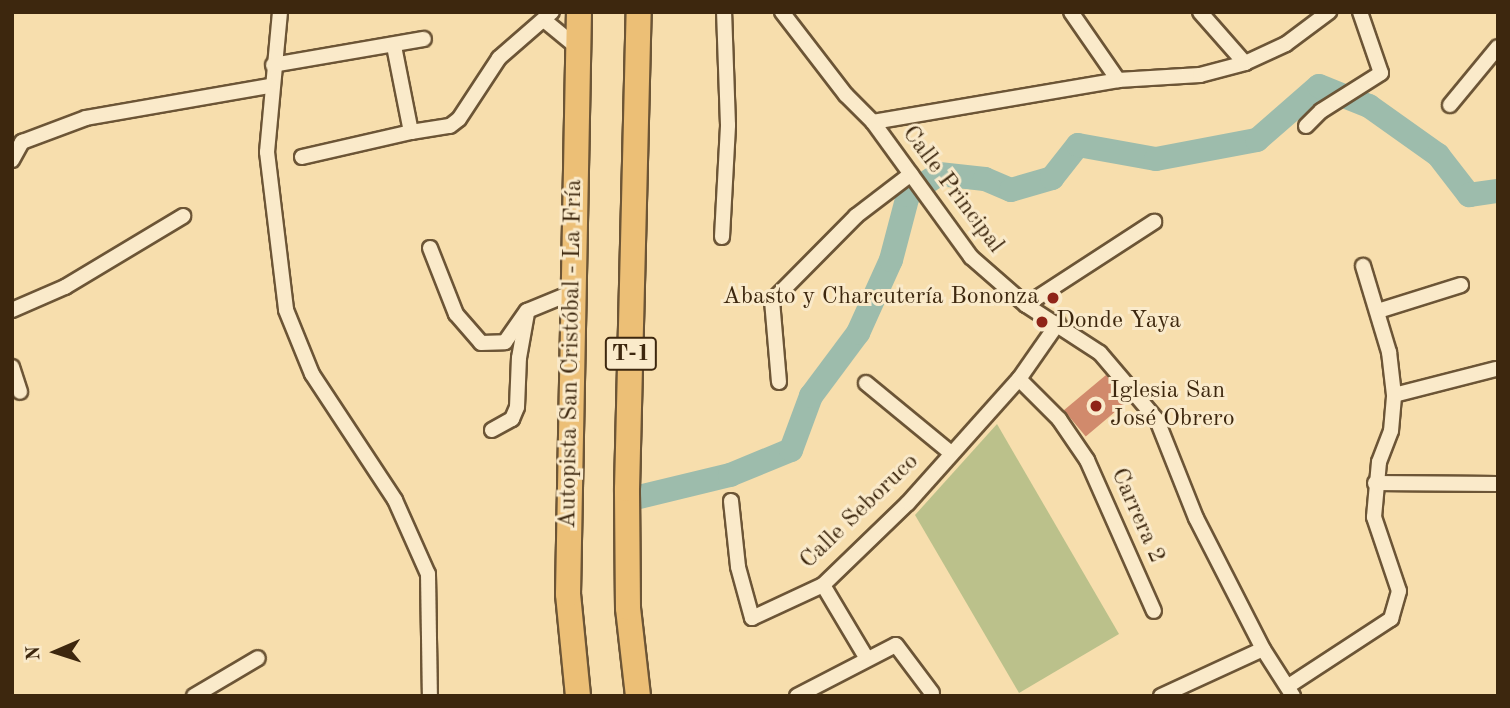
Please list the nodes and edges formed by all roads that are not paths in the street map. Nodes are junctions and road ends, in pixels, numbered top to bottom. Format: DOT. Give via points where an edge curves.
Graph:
graph roads {
  1 [pos="280,12"];
  2 [pos="579,12"];
  3 [pos="639,12"];
  4 [pos="724,12"];
  5 [pos="782,12"];
  6 [pos="1071,12"];
  7 [pos="1200,12"];
  8 [pos="1329,12"];
  9 [pos="1360,12"];
  10 [pos="548,16"];
  11 [pos="424,39"];
  12 [pos="394,46"];
  13 [pos="1498,47"];
  14 [pos="578,48"];
  15 [pos="1245,63"];
  16 [pos="273,65"];
  17 [pos="1118,80"];
  18 [pos="270,86"];
  19 [pos="1450,105"];
  20 [pos="873,122"];
  21 [pos="1306,126"];
  22 [pos="411,131"];
  23 [pos="17,139"];
  24 [pos="302,157"];
  25 [pos="12,160"];
  26 [pos="911,174"];
  27 [pos="183,216"];
  28 [pos="1154,222"];
  29 [pos="722,237"];
  30 [pos="430,248"];
  31 [pos="1363,267"];
  32 [pos="1461,285"];
  33 [pos="573,292"];
  34 [pos="1026,305"];
  35 [pos="12,310"];
  36 [pos="527,311"];
  37 [pos="1378,311"];
  38 [pos="1058,323"];
  39 [pos="12,367"];
  40 [pos="1496,369"];
  41 [pos="1019,379"];
  42 [pos="779,382"];
  43 [pos="866,383"];
  44 [pos="20,392"];
  45 [pos="1394,395"];
  46 [pos="492,430"];
  47 [pos="951,453"];
  48 [pos="1375,483"];
  49 [pos="1498,484"];
  50 [pos="732,501"];
  51 [pos="823,585"];
  52 [pos="1154,611"];
  53 [pos="1263,649"];
  54 [pos="866,657"];
  55 [pos="258,658"];
  56 [pos="1291,690"];
  57 [pos="932,693"];
  58 [pos="194,696"];
  59 [pos="430,696"];
  60 [pos="578,696"];
  61 [pos="638,696"];
  62 [pos="797,696"];
  63 [pos="1161,696"];
  1 -- 16 [label="street"];
  2 -- 14 [label="highway, Autopista San Cristóbal - La Fría / T-1"];
  3 -- 61 [label="highway, T-1" via="627,489 628,608"];
  4 -- 29 [label="street" via="728,125"];
  5 -- 20 [label="street, Calle Principal" via="846,95"];
  6 -- 17 [label="street"];
  7 -- 15 [label="street"];
  8 -- 15 [label="street" via="1286,44"];
  9 -- 21 [label="street" via="1381,73 1321,111"];
  10 -- 14 [label="street"];
  10 -- 22 [label="street" via="499,58 450,126"];
  11 -- 12 [label="street"];
  12 -- 16 [label="street"];
  12 -- 22 [label="street"];
  13 -- 19 [label="street"];
  14 -- 33 [label="highway, Autopista San Cristóbal - La Fría / T-1"];
  15 -- 17 [label="street" via="1200,75"];
  16 -- 18 [label="street"];
  17 -- 20 [label="street"];
  18 -- 23 [label="street" via="86,118"];
  18 -- 59 [label="street" via="267,152 286,310 312,374 395,500 428,574"];
  20 -- 26 [label="street, Calle Principal"];
  22 -- 24 [label="street"];
  23 -- 25 [label="street"];
  26 -- 34 [label="street, Calle Principal" via="971,257"];
  26 -- 42 [label="street" via="856,216 772,301"];
  27 -- 35 [label="street" via="43,300"];
  28 -- 34 [label="street"];
  30 -- 36 [label="street" via="456,314 473,338 489,345 505,342"];
  31 -- 37 [label="street"];
  32 -- 37 [label="street"];
  33 -- 36 [label="street"];
  33 -- 60 [label="highway, Autopista San Cristóbal - La Fría / T-1" via="568,594"];
  34 -- 38 [label="street, Calle Principal"];
  36 -- 46 [label="street" via="517,407 512,419"];
  37 -- 45 [label="street"];
  38 -- 41 [label="street, Calle Seboruco"];
  38 -- 53 [label="street, Calle Principal" via="1100,353 1157,420 1196,518"];
  39 -- 44 [label="street"];
  40 -- 45 [label="street"];
  41 -- 47 [label="street, Calle Seboruco"];
  41 -- 52 [label="street, Carrera 2" via="1059,419 1087,460"];
  43 -- 47 [label="street"];
  45 -- 48 [label="street" via="1391,431"];
  47 -- 51 [label="street, Calle Seboruco" via="908,503"];
  48 -- 49 [label="street"];
  48 -- 56 [label="street" via="1374,517 1399,591 1391,619"];
  50 -- 51 [label="street, Calle Seboruco" via="738,567 752,618"];
  51 -- 54 [label="street"];
  53 -- 56 [label="street, Calle Principal"];
  53 -- 63 [label="street"];
  54 -- 57 [label="street" via="896,645"];
  54 -- 62 [label="street"];
  55 -- 58 [label="street"];
}
